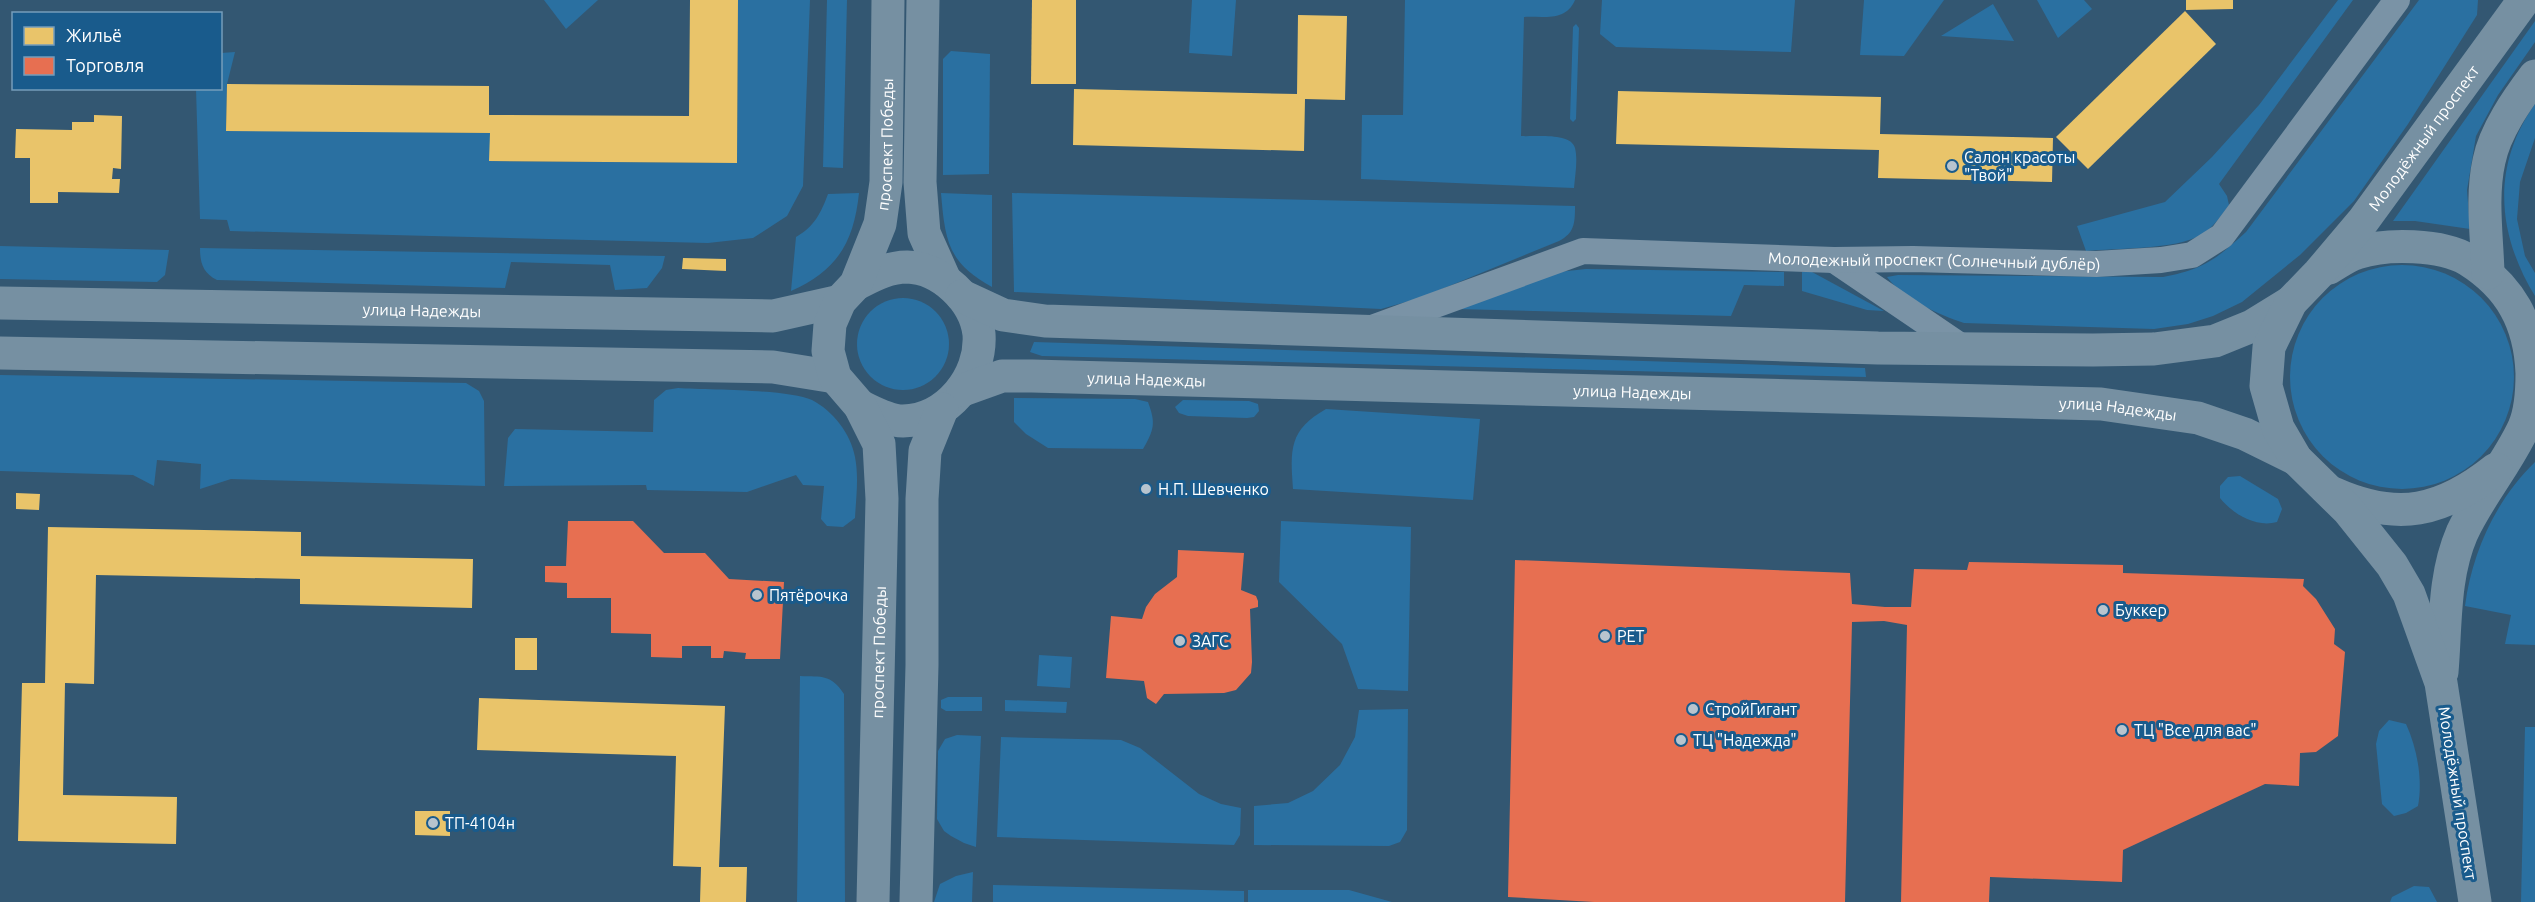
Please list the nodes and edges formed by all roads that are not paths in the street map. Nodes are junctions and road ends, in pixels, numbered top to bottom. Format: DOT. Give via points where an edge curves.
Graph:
graph roads {
  1 [pos="888,0"];
  2 [pos="923,0"];
  3 [pos="2397,0"];
  4 [pos="2524,0"];
  5 [pos="2535,76"];
  6 [pos="1834,260"];
  7 [pos="2319,273"];
  8 [pos="2488,273"];
  9 [pos="953,288"];
  10 [pos="848,293"];
  11 [pos="2291,302"];
  12 [pos="0,303"];
  13 [pos="2525,313"];
  14 [pos="1360,333"];
  15 [pos="1965,349"];
  16 [pos="0,353"];
  17 [pos="835,377"];
  18 [pos="952,400"];
  19 [pos="860,406"];
  20 [pos="2535,438"];
  21 [pos="2296,459"];
  22 [pos="2503,463"];
  23 [pos="2326,490"];
  24 [pos="2441,683"];
  25 [pos="873,902"];
  26 [pos="916,902"];
  27 [pos="2475,902"];
  1 -- 10 [label="main road, проспект Победы" via="886,182 880,224"];
  2 -- 9 [label="main road" via="920,182 924,233"];
  3 -- 6 [label="street, Молодежный проспект (Солнечный дублёр)" via="2222,236 2192,255 2096,264"];
  4 -- 7 [label="main road, Молодёжный проспект" via="2363,221"];
  5 -- 8 [label="main road" via="2500,130 2489,160 2485,189"];
  6 -- 14 [label="street, Молодежный проспект (Солнечный дублёр)" via="1583,251"];
  6 -- 15 [label="street"];
  7 -- 8 [label="main road, Молодёжный проспект" via="2357,253 2404,246 2442,250 2465,258"];
  7 -- 11 [label="main road, Молодёжный проспект"];
  8 -- 13 [label="main road, Молодёжный проспект"];
  9 -- 10 [label="main road" via="920,269 906,267 882,271"];
  9 -- 14 [label="main road" via="1003,315 1045,321"];
  9 -- 18 [label="main road" via="975,319 979,334 977,361"];
  10 -- 12 [label="main road, улица Надежды" via="773,316"];
  10 -- 17 [label="main road, проспект Победы" via="830,324 828,351"];
  11 -- 15 [label="main road" via="2252,327 2215,341 2154,349"];
  11 -- 21 [label="main road, Молодёжный проспект" via="2269,347 2266,386 2278,428"];
  13 -- 22 [label="main road, Молодёжный проспект" via="2532,389 2525,426"];
  14 -- 15 [label="main road"];
  16 -- 17 [label="main road" via="773,367"];
  17 -- 19 [label="main road, проспект Победы"];
  18 -- 19 [label="main road, проспект Победы" via="918,418 902,421 879,416"];
  18 -- 21 [label="main road, улица Надежды" via="1002,376 1032,376 2100,404 2198,418 2245,434"];
  18 -- 26 [label="main road" via="925,452"];
  19 -- 25 [label="main road, проспект Победы" via="879,444 882,499"];
  20 -- 22 [label="main road"];
  21 -- 23 [label="main road, Молодёжный проспект"];
  22 -- 23 [label="main road, Молодёжный проспект" via="2446,502 2413,510 2373,508"];
  22 -- 24 [label="main road, Молодёжный проспект" via="2462,533 2448,573"];
  23 -- 24 [label="main road, Молодёжный проспект" via="2349,510 2392,565 2409,594"];
  24 -- 27 [label="main road, Молодёжный проспект"];
}
